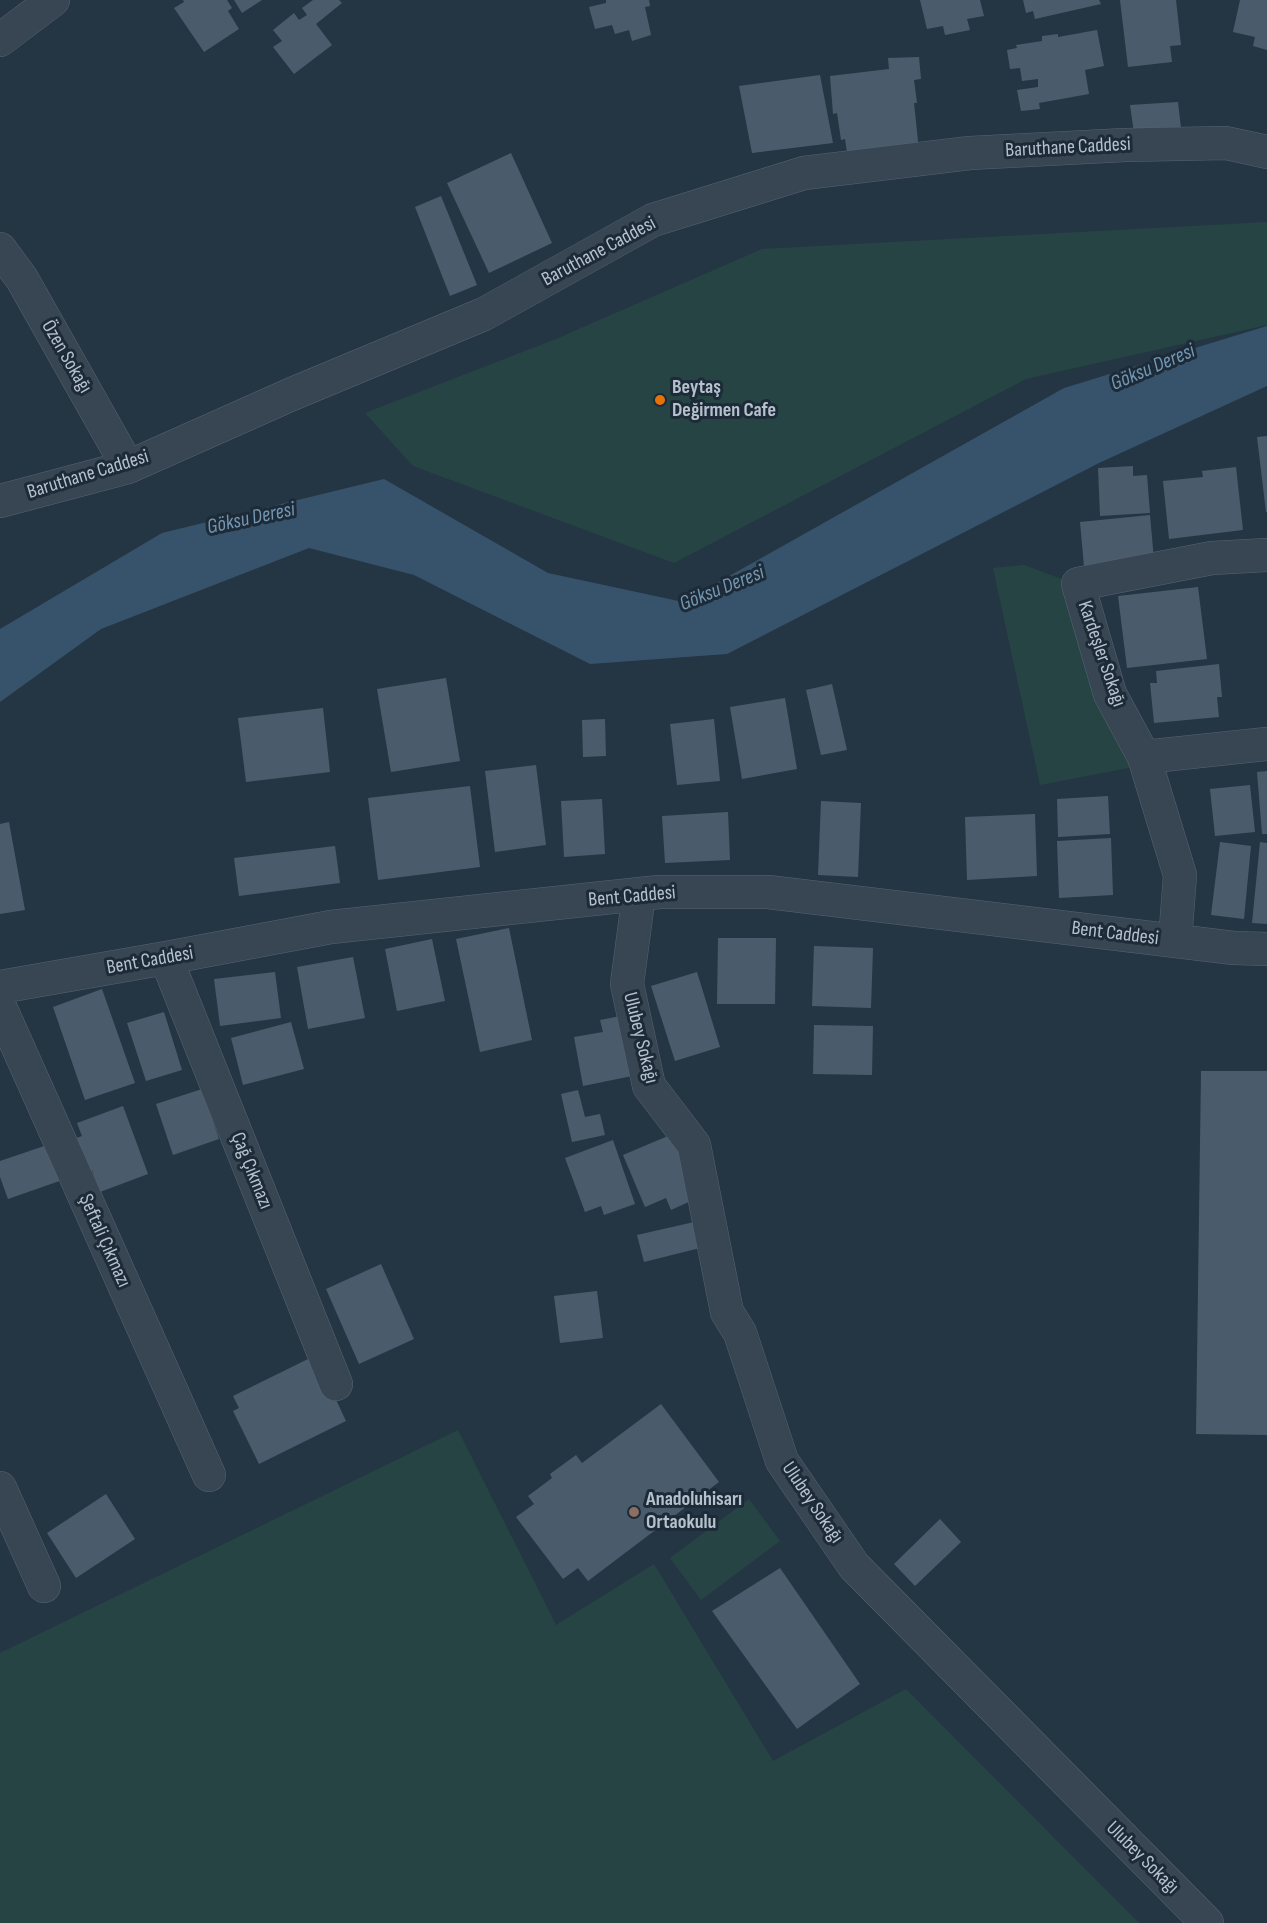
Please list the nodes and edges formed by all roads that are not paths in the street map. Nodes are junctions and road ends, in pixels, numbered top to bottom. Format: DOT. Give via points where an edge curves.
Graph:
graph roads {
  1 [pos="53,0"];
  2 [pos="0,40"];
  3 [pos="1267,152"];
  4 [pos="0,249"];
  5 [pos="128,467"];
  6 [pos="0,501"];
  7 [pos="1267,555"];
  8 [pos="1267,744"];
  9 [pos="1144,757"];
  10 [pos="639,894"];
  11 [pos="1175,941"];
  12 [pos="1267,949"];
  13 [pos="166,958"];
  14 [pos="0,987"];
  15 [pos="0,1007"];
  16 [pos="336,1384"];
  17 [pos="209,1475"];
  18 [pos="0,1488"];
  19 [pos="44,1586"];
  20 [pos="1207,1923"];
  1 -- 2 [label="street"];
  3 -- 5 [label="street, Baruthane Caddesi" via="1226,143 1125,145 970,153 804,173 653,220 484,314"];
  4 -- 5 [label="street, Özen Sokağı" via="22,279"];
  5 -- 6 [label="street, Baruthane Caddesi"];
  7 -- 9 [label="street, Kardeşler Sokağı" via="1212,558 1078,584 1110,694"];
  8 -- 9 [label="street"];
  9 -- 11 [label="street, Kardeşler Sokağı" via="1180,875"];
  10 -- 11 [label="street, Bent Caddesi" via="768,892"];
  10 -- 13 [label="street, Bent Caddesi" via="331,927"];
  10 -- 20 [label="street, Ulubey Sokağı" via="627,984 649,1086 694,1145 727,1312 740,1333 782,1461 854,1566"];
  11 -- 12 [label="street, Bent Caddesi"];
  13 -- 14 [label="street, Bent Caddesi"];
  13 -- 16 [label="street, Çağ Çıkmazı"];
  15 -- 17 [label="street, Şeftali Çıkmazı"];
  18 -- 19 [label="street"];
}
